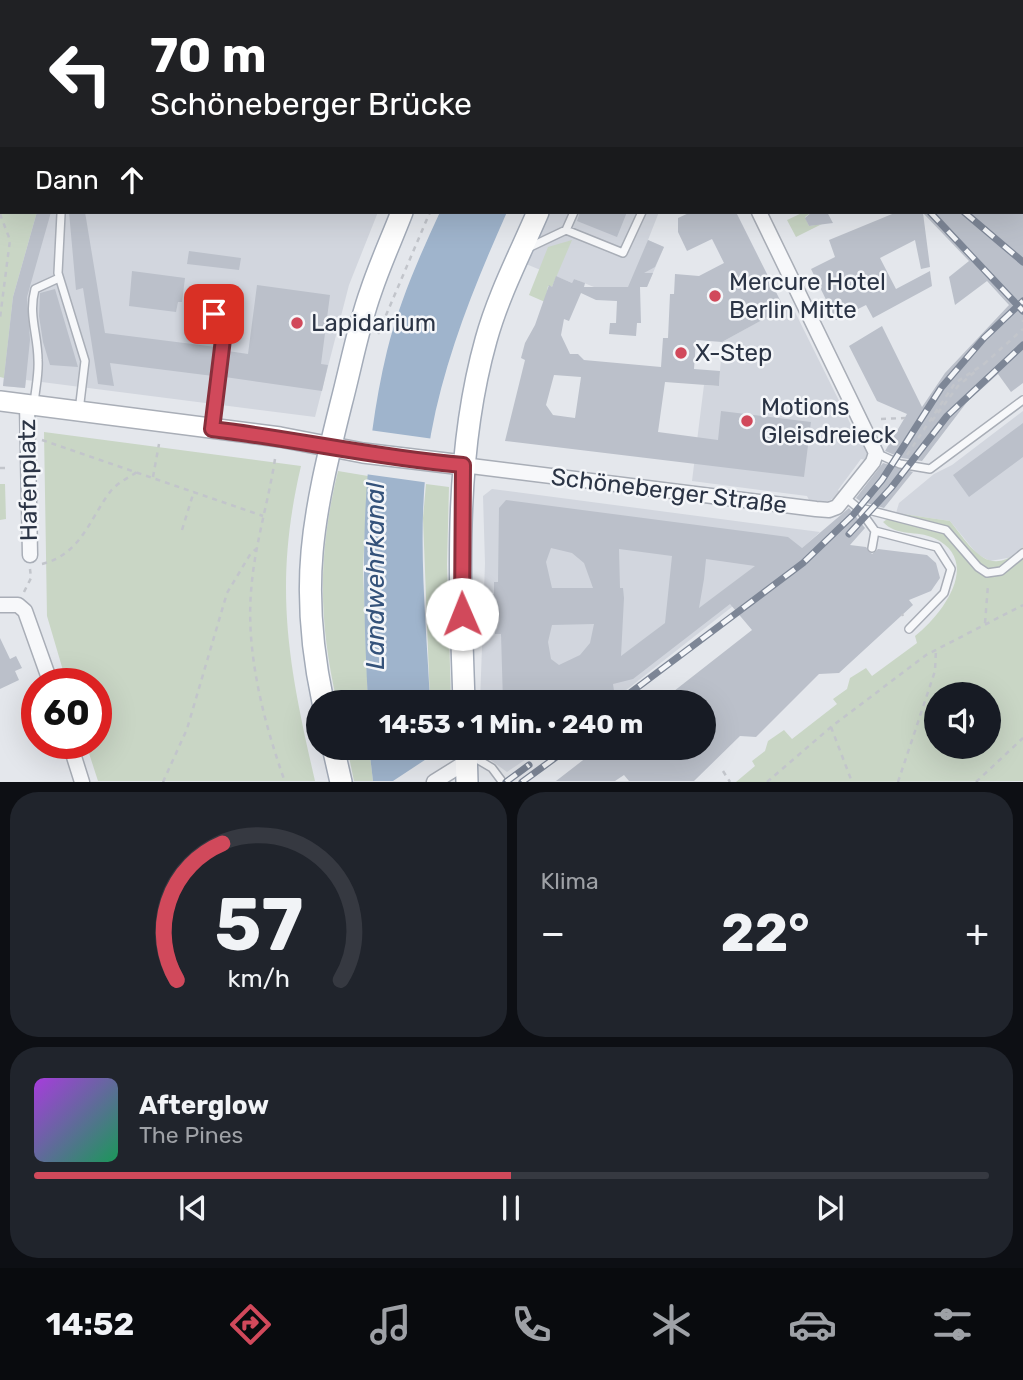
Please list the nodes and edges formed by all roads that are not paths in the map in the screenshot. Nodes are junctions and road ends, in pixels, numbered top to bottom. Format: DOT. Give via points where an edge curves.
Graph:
graph roads {
  1 [pos="61,214"];
  2 [pos="401,214"];
  3 [pos="537,214"];
  4 [pos="574,214"];
  5 [pos="641,214"];
  6 [pos="760,214"];
  7 [pos="566,230"];
  8 [pos="521,252"];
  9 [pos="59,278"];
  10 [pos="214,314"];
  11 [pos="1023,400"];
  12 [pos="0,401"];
  13 [pos="30,405"];
  14 [pos="79,411"];
  15 [pos="212,429"];
  16 [pos="330,447"];
  17 [pos="876,453"];
  18 [pos="463,465"];
  19 [pos="852,503"];
  20 [pos="875,531"];
  21 [pos="872,548"];
  22 [pos="1023,553"];
  23 [pos="30,555"];
  24 [pos="0,605"];
  25 [pos="909,629"];
  26 [pos="46,668"];
  27 [pos="321,690"];
  28 [pos="464,690"];
  29 [pos="75,759"];
  30 [pos="336,760"];
  31 [pos="466,761"];
  32 [pos="440,778"];
  33 [pos="502,780"];
  34 [pos="82,782"];
  35 [pos="341,782"];
  36 [pos="476,782"];
  1 -- 9 [label="lane"];
  2 -- 16 [label="main road" via="370,291"];
  3 -- 8 [label="main road"];
  4 -- 7 [label="lane"];
  5 -- 7 [label="lane" via="624,253"];
  6 -- 17 [label="street"];
  7 -- 8 [label="lane"];
  8 -- 18 [label="main road" via="485,342"];
  9 -- 13 [label="lane" via="36,289 32,302 38,359"];
  9 -- 14 [label="lane" via="85,361"];
  10 -- 15 [label="lane" via="224,331"];
  11 -- 17 [label="lane" via="930,469 900,464"];
  12 -- 13 [label="street"];
  13 -- 14 [label="street"];
  13 -- 23 [label="street, Hafenplatz" via="25,440"];
  14 -- 15 [label="street"];
  15 -- 16 [label="street"];
  16 -- 18 [label="street, Schöneberger Straße"];
  16 -- 27 [label="main road" via="309,571 312,642"];
  17 -- 19 [label="street"];
  18 -- 19 [label="street, Schöneberger Straße" via="816,509"];
  18 -- 28 [label="main road"];
  19 -- 20 [label="lane"];
  19 -- 22 [label="lane" via="946,530 987,573 1001,571"];
  20 -- 21 [label="lane"];
  20 -- 25 [label="lane" via="937,547 951,569 944,593"];
  24 -- 26 [label="street" via="18,605 32,625"];
  29 -- 34 [label="street"];
  30 -- 35 [label="main road"];
  31 -- 32 [label="street"];
  31 -- 33 [label="lane" via="492,768"];
  31 -- 36 [label="lane" via="472,764"];
}
